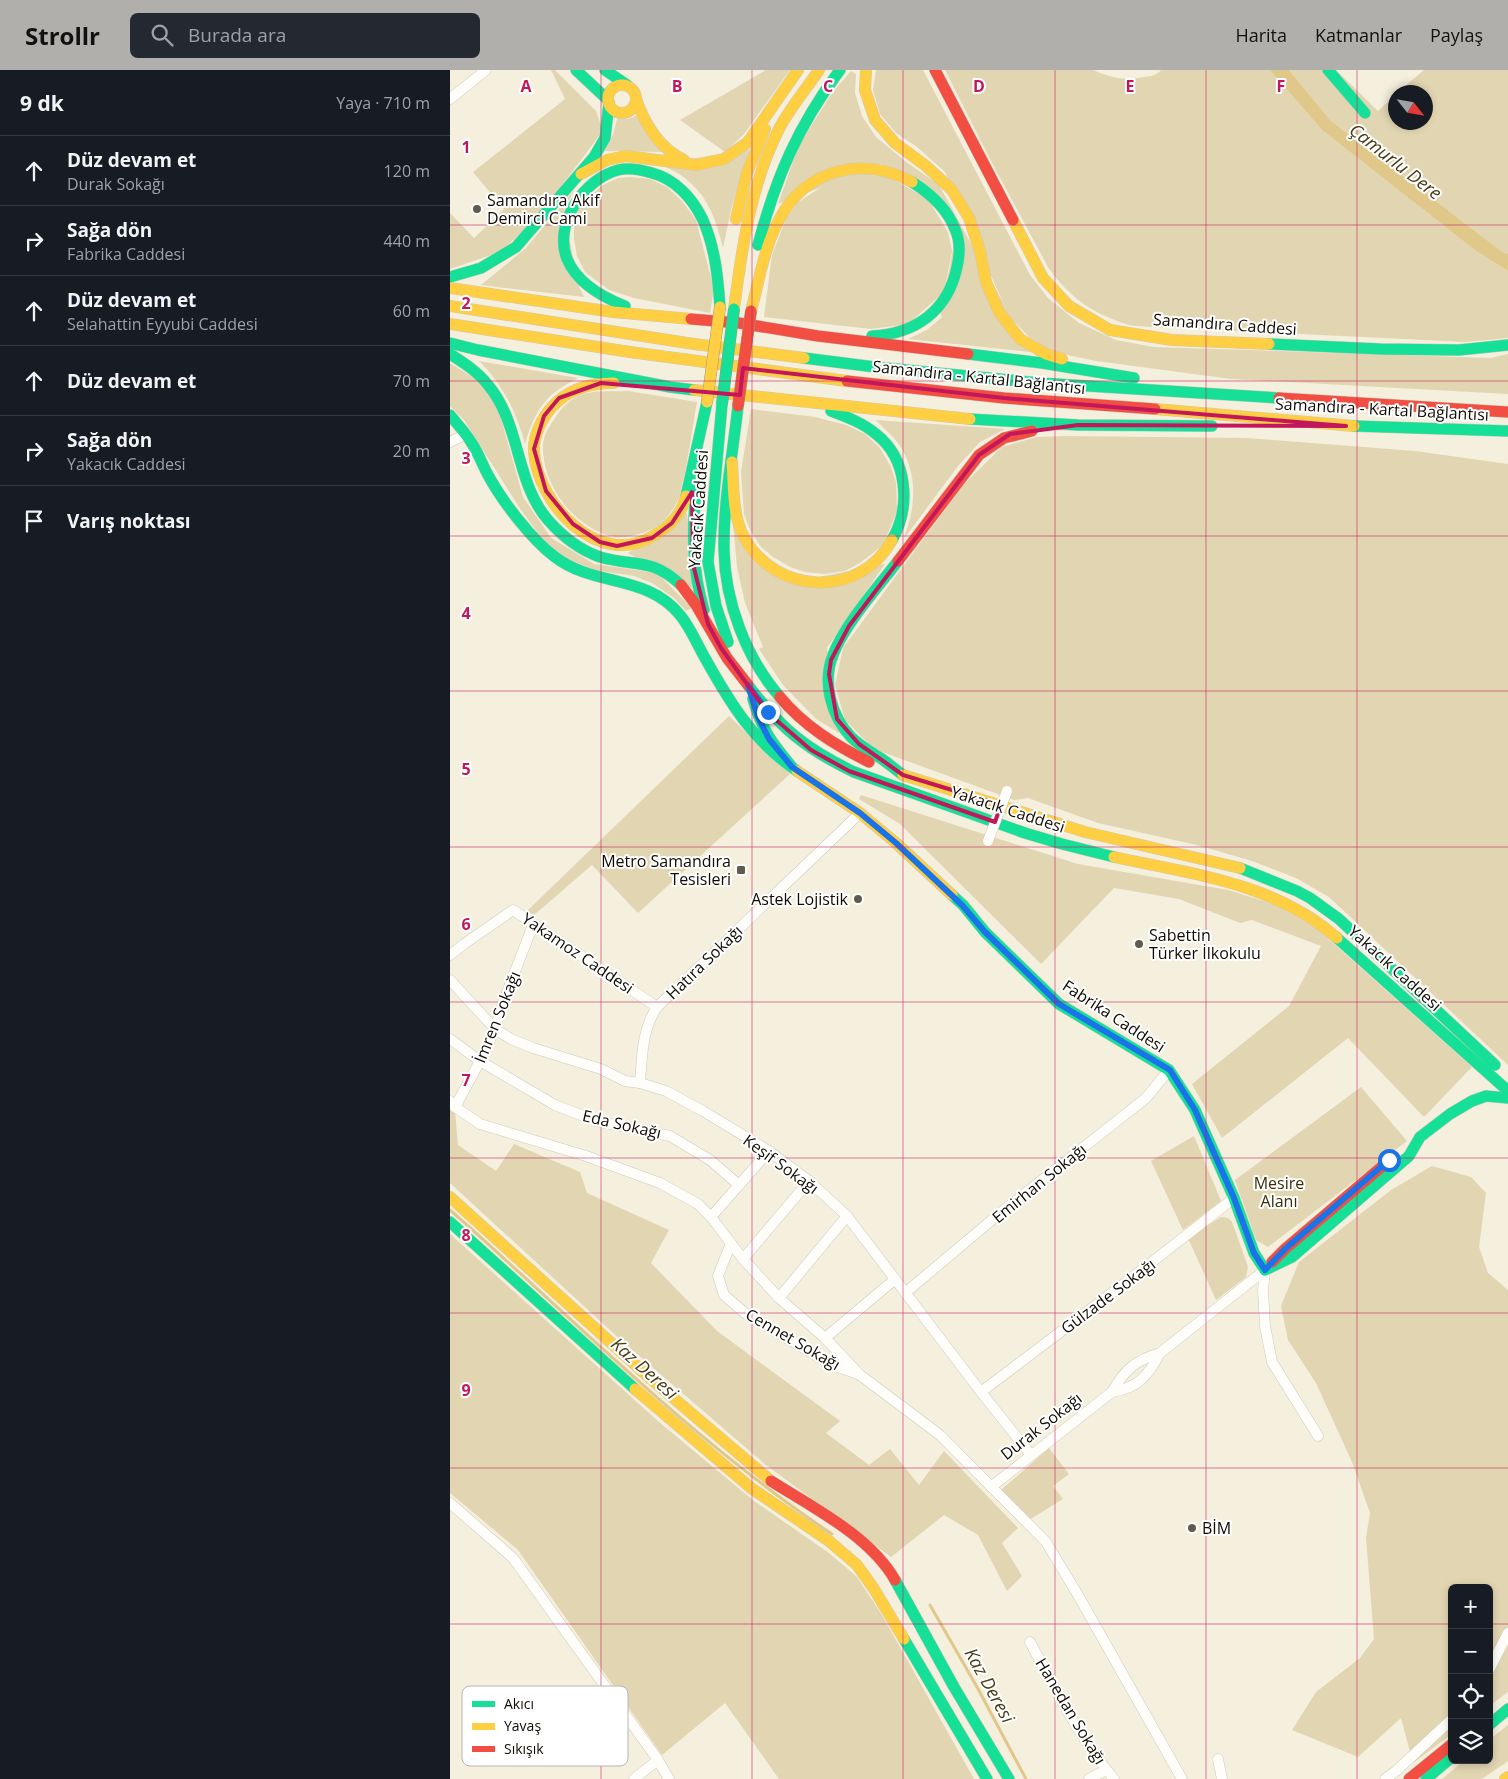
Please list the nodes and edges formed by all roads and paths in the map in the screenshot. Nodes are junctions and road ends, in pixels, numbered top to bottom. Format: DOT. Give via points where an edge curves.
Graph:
graph roads {
  1 [pos="486,70"];
  2 [pos="576,70"];
  3 [pos="605,70"];
  4 [pos="799,70"];
  5 [pos="819,70"];
  6 [pos="840,70"];
  7 [pos="866,70"];
  8 [pos="935,70"];
  9 [pos="1328,70"];
  10 [pos="627,86"];
  11 [pos="450,99"];
  12 [pos="636,100"];
  13 [pos="609,102"];
  14 [pos="1365,113"];
  15 [pos="696,165"];
  16 [pos="581,174"];
  17 [pos="734,227"];
  18 [pos="728,262"];
  19 [pos="450,277"];
  20 [pos="450,288"];
  21 [pos="450,306"];
  22 [pos="720,306"];
  23 [pos="751,311"];
  24 [pos="680,317"];
  25 [pos="450,324"];
  26 [pos="818,336"];
  27 [pos="450,343"];
  28 [pos="1508,345"];
  29 [pos="450,354"];
  30 [pos="1128,377"];
  31 [pos="670,388"];
  32 [pos="794,401"];
  33 [pos="1318,401"];
  34 [pos="707,402"];
  35 [pos="1508,412"];
  36 [pos="450,415"];
  37 [pos="1078,425"];
  38 [pos="1346,426"];
  39 [pos="1508,431"];
  40 [pos="466,434"];
  41 [pos="450,442"];
  42 [pos="732,462"];
  43 [pos="708,624"];
  44 [pos="748,685"];
  45 [pos="792,767"];
  46 [pos="903,775"];
  47 [pos="1007,791"];
  48 [pos="860,813"];
  49 [pos="988,841"];
  50 [pos="534,925"];
  51 [pos="450,955"];
  52 [pos="450,980"];
  53 [pos="657,1007"];
  54 [pos="495,1029"];
  55 [pos="450,1039"];
  56 [pos="480,1061"];
  57 [pos="1170,1070"];
  58 [pos="1508,1077"];
  59 [pos="640,1083"];
  60 [pos="1508,1091"];
  61 [pos="1508,1098"];
  62 [pos="453,1104"];
  63 [pos="769,1152"];
  64 [pos="809,1181"];
  65 [pos="740,1185"];
  66 [pos="450,1197"];
  67 [pos="1234,1198"];
  68 [pos="847,1216"];
  69 [pos="711,1217"];
  70 [pos="450,1222"];
  71 [pos="731,1243"];
  72 [pos="743,1259"];
  73 [pos="1265,1270"];
  74 [pos="894,1280"];
  75 [pos="906,1293"];
  76 [pos="779,1298"];
  77 [pos="825,1338"];
  78 [pos="1160,1353"];
  79 [pos="860,1375"];
  80 [pos="981,1392"];
  81 [pos="1112,1392"];
  82 [pos="1318,1436"];
  83 [pos="1031,1455"];
  84 [pos="991,1487"];
  85 [pos="450,1503"];
  86 [pos="1508,1633"];
  87 [pos="1030,1642"];
  88 [pos="1493,1663"];
  89 [pos="605,1686"];
  90 [pos="1508,1702"];
  91 [pos="1508,1709"];
  92 [pos="1493,1713"];
  93 [pos="628,1718"];
  94 [pos="1493,1722"];
  95 [pos="1448,1723"];
  96 [pos="1448,1747"];
  97 [pos="1218,1759"];
  98 [pos="658,1760"];
  99 [pos="1448,1760"];
  100 [pos="1106,1770"];
  101 [pos="1508,1777"];
  102 [pos="634,1779"];
  103 [pos="669,1779"];
  104 [pos="987,1779"];
  105 [pos="1009,1779"];
  106 [pos="1089,1779"];
  107 [pos="1114,1779"];
  108 [pos="1182,1779"];
  109 [pos="1222,1779"];
  110 [pos="1385,1779"];
  111 [pos="1409,1779"];
  112 [pos="1426,1779"];
  113 [pos="1505,1779"];
  1 -- 11 [label="street"];
  2 -- 13 [label="main road"];
  3 -- 10 [label="main road"];
  4 -- 15 [label="main road" via="748,142 724,159"];
  4 -- 17 [label="main road" via="763,132 747,174"];
  5 -- 44 [label="main road, Yakacık Caddesi, bridge" via="777,133 752,203 742,252 722,404 708,562 716,606"];
  6 -- 23 [label="main road" via="810,113 785,160 767,208 756,255"];
  7 -- 30 [label="main road" via="865,90 875,120 895,143 952,190 969,218 986,282 999,312 1020,339 1046,354"];
  8 -- 28 [label="main road, Samandıra Caddesi" via="1043,278 1070,306 1110,330 1172,340 1380,348 1459,350"];
  9 -- 14 [label="main road"];
  10 -- 12 [label="main road" via="634,91"];
  10 -- 13 [label="main road" via="614,88"];
  12 -- 13 [label="main road" via="633,108 625,113 616,111"];
  12 -- 15 [label="main road" via="654,137 666,151"];
  13 -- 16 [label="main road" via="605,138"];
  15 -- 16 [label="main road" via="626,156 607,160"];
  16 -- 19 [label="main road" via="516,246 482,268"];
  18 -- 22 [label="main road"];
  20 -- 24 [label="main road" via="613,312"];
  21 -- 33 [label="main road, Samandıra - Kartal Bağlantısı" via="694,344 866,366 1040,383"];
  22 -- 24 [label="main road" via="717,266 695,204 674,182 661,176 640,170 618,170 602,177 586,189 568,215 564,242 567,259 578,276 602,297 636,310"];
  22 -- 34 [label="main road, bridge"];
  23 -- 26 [label="main road" via="774,230 800,191 837,171 860,167 898,175 920,186 949,216 960,248 953,288 946,300 930,316 906,331 880,336"];
  23 -- 42 [label="main road, Yakacık Caddesi, bridge"];
  24 -- 26 [label="main road"];
  25 -- 38 [label="main road, Samandıra - Kartal Bağlantısı" via="826,378 1004,398"];
  26 -- 30 [label="main road" via="1042,363"];
  27 -- 31 [label="main road"];
  29 -- 43 [label="main road" via="485,379 502,405 529,489 559,533 594,555 662,570 684,590"];
  30 -- 33 [label="main road"];
  31 -- 32 [label="main road"];
  31 -- 34 [label="main road" via="601,383 580,387 559,398 544,416 534,449 546,491 573,524 600,542 617,546 636,545 672,523 683,505"];
  32 -- 37 [label="main road" via="976,420"];
  32 -- 42 [label="main road" via="849,418 866,427 889,447 901,474 903,511 899,528 878,561 839,582 824,584 790,578 775,570 751,550 740,528"];
  33 -- 35 [label="main road, Samandıra - Kartal Bağlantısı"];
  34 -- 43 [label="main road" via="692,544 698,591"];
  36 -- 40 [label="main road"];
  37 -- 38 [label="main road"];
  37 -- 46 [label="main road" via="1010,434 979,455 839,642 829,674 837,719 859,744"];
  38 -- 39 [label="main road, Samandıra - Kartal Bağlantısı"];
  40 -- 41 [label="street"];
  40 -- 45 [label="main road" via="507,504 555,557 583,572 650,591 680,614 742,719"];
  42 -- 46 [label="main road, Yakacık Caddesi" via="724,528 729,597 741,632 762,673 788,708 812,729 851,753"];
  43 -- 44 [label="main road"];
  44 -- 45 [label="main road" via="769,739"];
  44 -- 60 [label="main road, Yakacık Caddesi" via="768,712 795,738 849,771 1078,849 1233,883 1266,894 1304,914 1331,932"];
  45 -- 48 [label="main road, Fabrika Caddesi"];
  46 -- 58 [label="main road, Yakacık Caddesi" via="1085,832 1245,869 1297,891 1346,925"];
  47 -- 49 [label="street, bridge"];
  48 -- 53 [label="street, Hatıra Sokağı"];
  48 -- 57 [label="main road, Fabrika Caddesi" via="962,905 1059,1004"];
  50 -- 51 [label="street, Yakamoz Caddesi" via="513,910"];
  50 -- 53 [label="street, Yakamoz Caddesi"];
  50 -- 54 [label="street, İmren Sokağı"];
  52 -- 54 [label="street, Keşif Sokağı"];
  53 -- 59 [label="street" via="643,1043"];
  54 -- 56 [label="street, İmren Sokağı"];
  54 -- 59 [label="street, Keşif Sokağı" via="533,1048 601,1069 625,1081"];
  55 -- 56 [label="street, Eda Sokağı"];
  56 -- 62 [label="street, İmren Sokağı"];
  56 -- 65 [label="street, Eda Sokağı" via="555,1105 596,1121 670,1136 710,1160"];
  57 -- 67 [label="main road, Fabrika Caddesi" via="1195,1110"];
  57 -- 75 [label="street, Emirhan Sokağı" via="1146,1098"];
  59 -- 63 [label="street, Keşif Sokağı" via="666,1091"];
  61 -- 73 [label="main road, Durak Sokağı" via="1486,1096 1450,1114 1389,1160 1292,1242"];
  62 -- 69 [label="street" via="480,1124 586,1156 660,1183 698,1204"];
  63 -- 64 [label="street, Keşif Sokağı"];
  63 -- 65 [label="street"];
  64 -- 68 [label="street, Keşif Sokağı"];
  64 -- 72 [label="street"];
  65 -- 69 [label="street"];
  66 -- 105 [label="main road" via="716,1436 767,1478 840,1525 872,1550 892,1575"];
  67 -- 73 [label="main road, Fabrika Caddesi" via="1254,1253"];
  67 -- 80 [label="street, Gülzade Sokağı"];
  68 -- 74 [label="street, Keşif Sokağı"];
  68 -- 76 [label="street"];
  69 -- 71 [label="street"];
  70 -- 104 [label="main road" via="637,1391 751,1488 829,1541 857,1565"];
  71 -- 72 [label="street"];
  71 -- 79 [label="street, Cennet Sokağı" via="718,1276 724,1295 755,1320 832,1365"];
  72 -- 76 [label="street"];
  73 -- 78 [label="street, Durak Sokağı"];
  73 -- 82 [label="street" via="1265,1326 1272,1362"];
  74 -- 75 [label="street, Keşif Sokağı"];
  74 -- 77 [label="street"];
  75 -- 80 [label="street, Keşif Sokağı"];
  76 -- 77 [label="street"];
  77 -- 79 [label="street"];
  78 -- 81 [label="street, Durak Sokağı" via="1131,1366"];
  78 -- 81 [label="street, Durak Sokağı" via="1145,1377 1127,1390"];
  79 -- 84 [label="street" via="940,1435"];
  80 -- 83 [label="street, Keşif Sokağı"];
  81 -- 83 [label="street, Durak Sokağı"];
  83 -- 84 [label="street, Durak Sokağı"];
  84 -- 108 [label="street" via="1046,1542"];
  85 -- 89 [label="street" via="513,1558"];
  86 -- 88 [label="street"];
  87 -- 100 [label="street, Hanedan Sokağı"];
  90 -- 92 [label="main road"];
  91 -- 94 [label="main road"];
  93 -- 98 [label="street"];
  95 -- 110 [label="street"];
  96 -- 111 [label="main road"];
  97 -- 109 [label="street"];
  98 -- 102 [label="street"];
  98 -- 103 [label="street"];
  99 -- 112 [label="main road"];
  100 -- 106 [label="street"];
  100 -- 107 [label="street, Hanedan Sokağı"];
  101 -- 113 [label="main road"];
}
